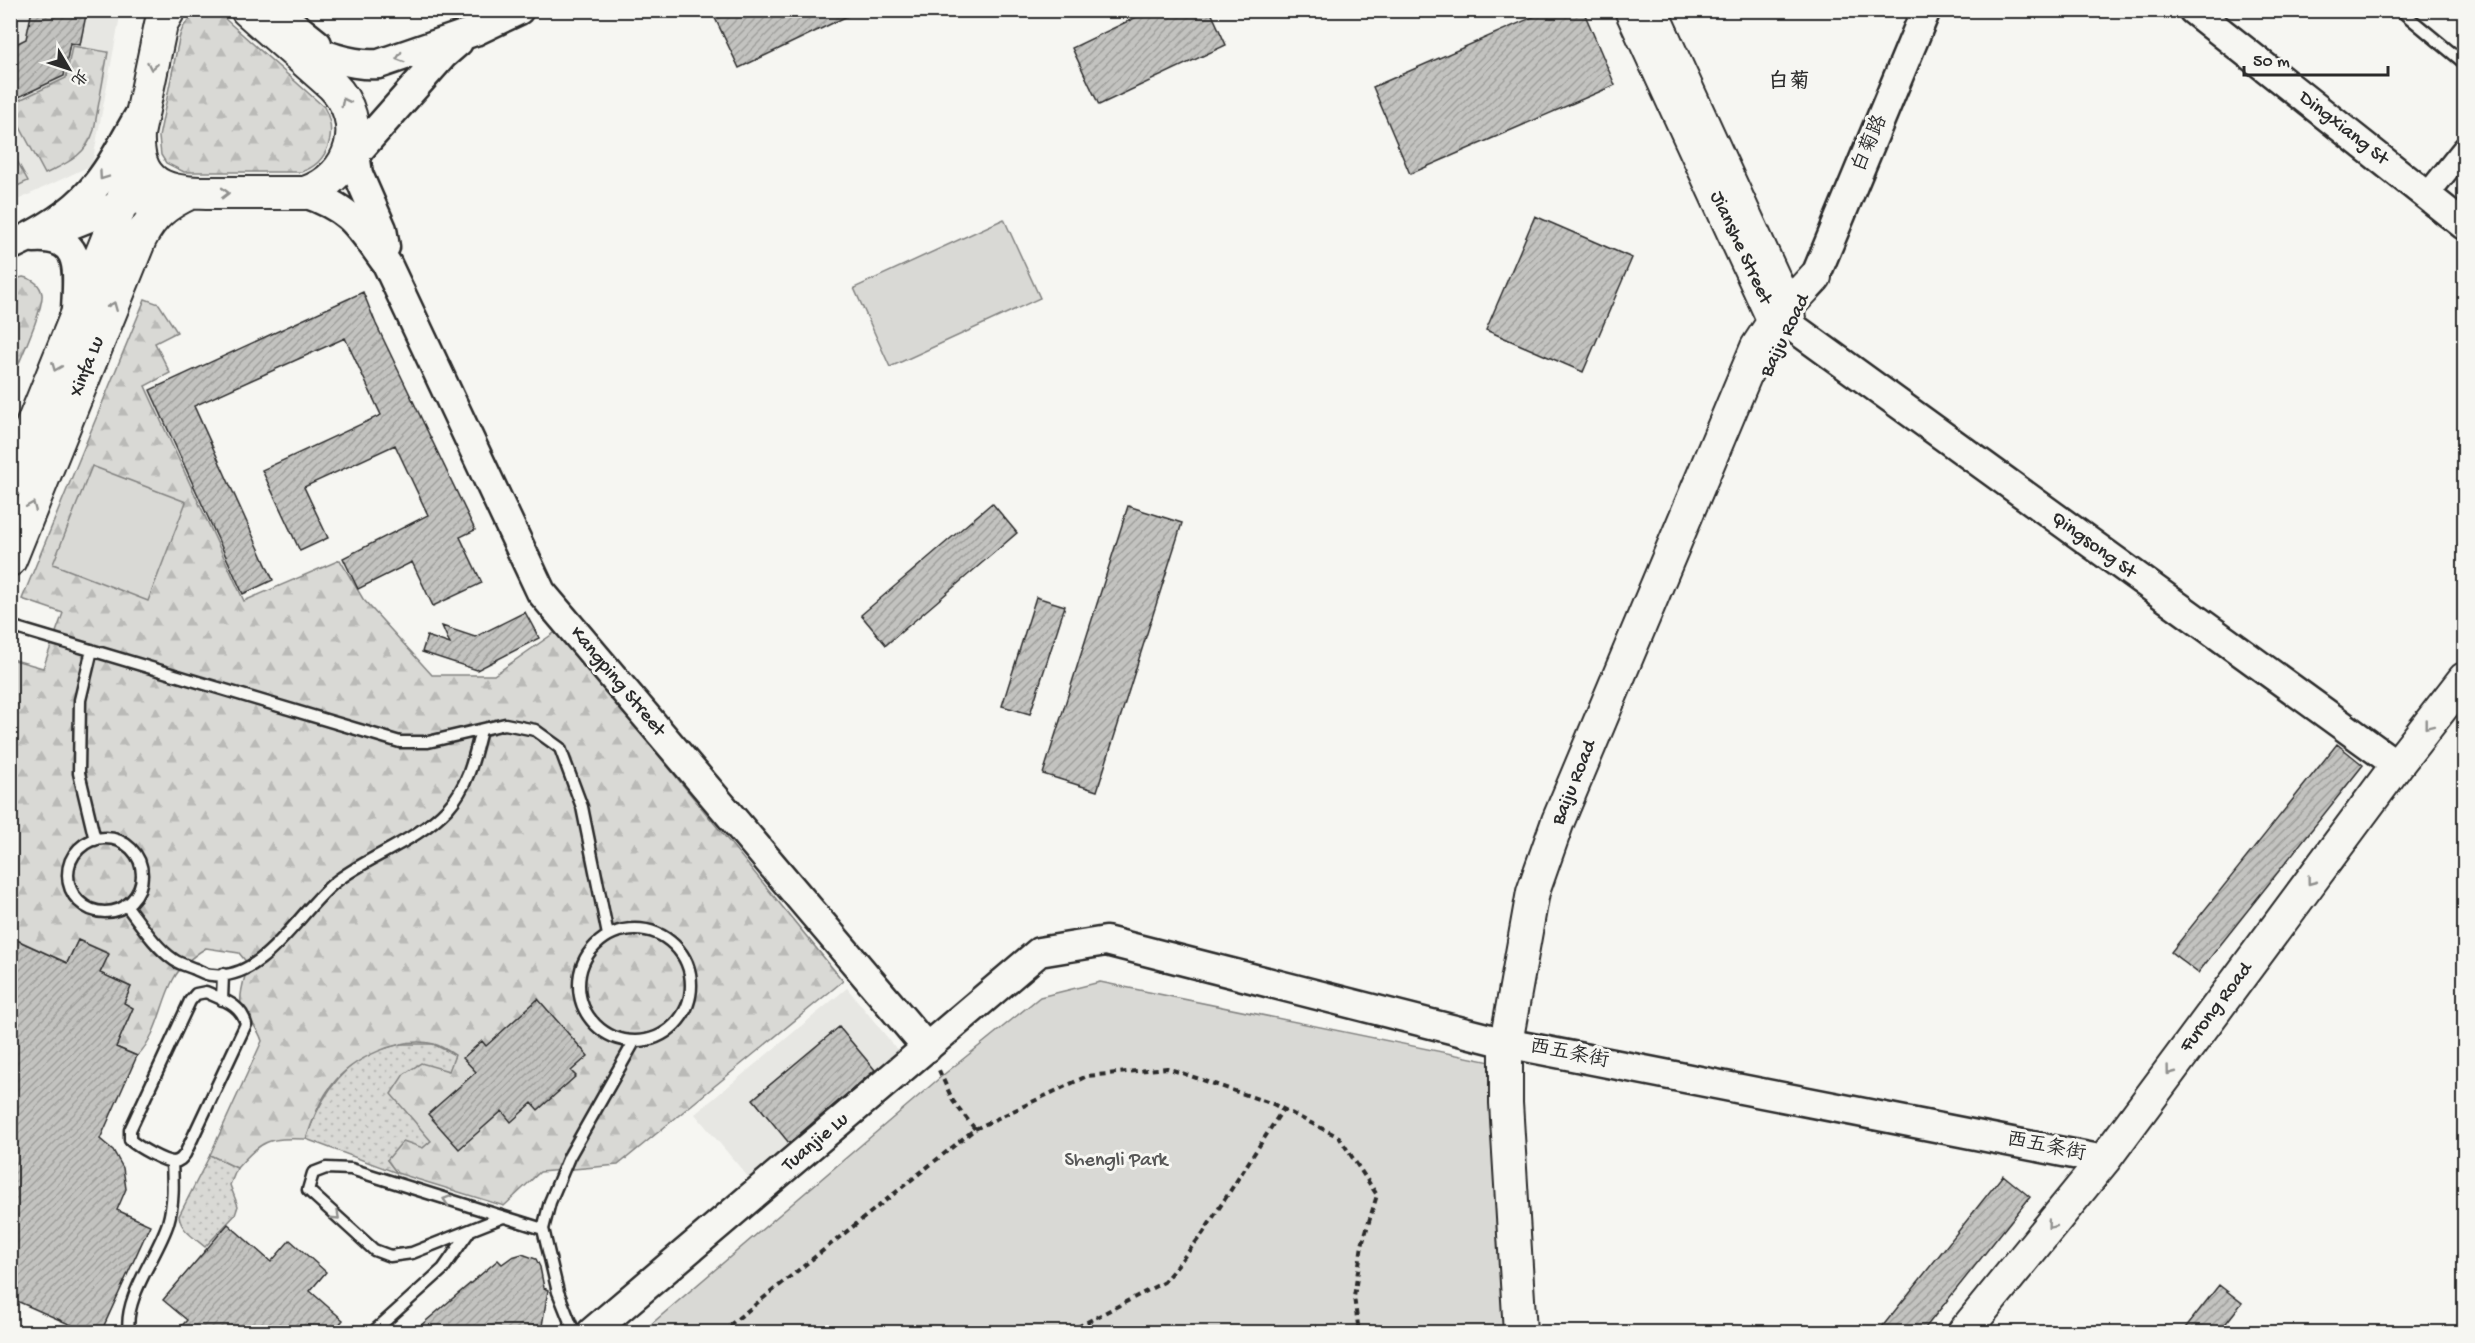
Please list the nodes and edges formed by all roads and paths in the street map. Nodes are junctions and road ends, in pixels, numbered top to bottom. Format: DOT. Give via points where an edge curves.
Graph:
graph roads {
  1 [pos="247,10"];
  2 [pos="519,10"];
  3 [pos="1631,10"];
  4 [pos="1651,10"];
  5 [pos="1926,10"];
  6 [pos="2193,10"];
  7 [pos="2400,10"];
  8 [pos="162,19"];
  9 [pos="475,31"];
  10 [pos="289,33"];
  11 [pos="2464,63"];
  12 [pos="407,96"];
  13 [pos="141,121"];
  14 [pos="2464,148"];
  15 [pos="349,152"];
  16 [pos="180,192"];
  17 [pos="305,193"];
  18 [pos="2427,195"];
  19 [pos="370,204"];
  20 [pos="120,205"];
  21 [pos="2464,225"];
  22 [pos="18,242"];
  23 [pos="387,264"];
  24 [pos="1815,277"];
  25 [pos="76,317"];
  26 [pos="1783,318"];
  27 [pos="10,480"];
  28 [pos="10,560"];
  29 [pos="10,626"];
  30 [pos="92,650"];
  31 [pos="2464,679"];
  32 [pos="481,730"];
  33 [pos="2397,765"];
  34 [pos="95,840"];
  35 [pos="126,905"];
  36 [pos="608,935"];
  37 [pos="1039,952"];
  38 [pos="223,974"];
  39 [pos="222,1000"];
  40 [pos="634,1042"];
  41 [pos="1516,1045"];
  42 [pos="927,1048"];
  43 [pos="1283,1109"];
  44 [pos="975,1129"];
  45 [pos="2104,1160"];
  46 [pos="172,1162"];
  47 [pos="503,1217"];
  48 [pos="543,1229"];
  49 [pos="470,1230"];
  50 [pos="129,1332"];
  51 [pos="372,1332"];
  52 [pos="574,1332"];
  53 [pos="592,1332"];
  54 [pos="721,1332"];
  55 [pos="1068,1332"];
  56 [pos="1359,1332"];
  57 [pos="1520,1332"];
  58 [pos="1538,1332"];
  59 [pos="1964,1332"];
  1 -- 10 [label="main road"];
  2 -- 9 [label="street"];
  3 -- 26 [label="main road, Jianshe Street"];
  4 -- 26 [label="main road, Jianshe Street"];
  5 -- 24 [label="street, 白菊路"];
  6 -- 18 [label="street, Dingxiang St"];
  7 -- 11 [label="lane"];
  8 -- 13 [label="main road, Xinfa Lu, one-way"];
  9 -- 10 [label="street, one-way" via="379,64 354,62"];
  9 -- 12 [label="street" via="443,55"];
  15 -- 10 [label="main road, one-way" via="348,107"];
  12 -- 15 [label="street"];
  12 -- 19 [label="street" via="374,159"];
  13 -- 16 [label="main road" via="138,148 142,164 150,177"];
  13 -- 20 [label="main road, Xinfa Lu"];
  13 -- 22 [label="street, one-way" via="90,192 65,214"];
  14 -- 18 [label="street"];
  15 -- 17 [label="main road" via="332,180"];
  15 -- 19 [label="street"];
  16 -- 17 [label="main road, one-way"];
  16 -- 20 [label="street" via="148,194"];
  28 -- 16 [label="main road, Xinfa Lu, one-way" via="140,239 152,218"];
  17 -- 23 [label="street" via="354,220"];
  18 -- 21 [label="street, Dingxiang St"];
  19 -- 23 [label="street" via="382,230"];
  20 -- 22 [label="street"];
  20 -- 25 [label="main road, Xinfa Lu"];
  22 -- 25 [label="street" via="51,237 70,248 77,266"];
  23 -- 42 [label="street, Kangping Street" via="541,592"];
  24 -- 26 [label="main road, Baiju Road"];
  25 -- 27 [label="main road, Xinfa Lu, one-way"];
  26 -- 33 [label="street, Qingsong St"];
  26 -- 41 [label="main road, Baiju Road" via="1757,347 1546,854 1533,892"];
  29 -- 30 [label="lane"];
  30 -- 32 [label="lane" via="400,742 428,742"];
  30 -- 34 [label="lane" via="80,700 78,755"];
  31 -- 33 [label="main road, Furong Road, one-way"];
  32 -- 36 [label="lane" via="505,724 535,730 560,748 582,807"];
  32 -- 38 [label="lane" via="469,777 448,808 422,831 335,882 269,953 237,973"];
  33 -- 45 [label="main road, Furong Road, one-way"];
  34 -- 35 [label="lane" via="119,841 137,856 142,879 139,891"];
  34 -- 35 [label="lane" via="84,845 70,864 71,888 86,907 98,911 110,912"];
  35 -- 38 [label="lane" via="174,960 211,975"];
  36 -- 40 [label="lane" via="588,954 578,991 584,1011 597,1028 614,1038"];
  36 -- 40 [label="lane" via="634,928 653,931 670,940 688,964 692,991 683,1016 670,1030 652,1040"];
  37 -- 41 [label="street, 西五条街" via="1106,941"];
  37 -- 42 [label="street, Tuanjie Lu"];
  38 -- 39 [label="lane"];
  39 -- 46 [label="lane" via="244,1014 246,1024 185,1154"];
  39 -- 46 [label="lane" via="206,992 196,994 190,1001 130,1130 130,1140 138,1147"];
  40 -- 48 [label="lane" via="568,1157"];
  41 -- 45 [label="street, 西五条街"];
  41 -- 57 [label="main road, Baiju Road" via="1506,1103"];
  41 -- 58 [label="main road, Baiju Road"];
  42 -- 44 [label="path" via="953,1101"];
  42 -- 53 [label="street, Tuanjie Lu"];
  43 -- 44 [label="path" via="1167,1068 1087,1076"];
  43 -- 55 [label="path" via="1203,1233 1164,1282"];
  43 -- 56 [label="path" via="1339,1137 1377,1195 1362,1245 1354,1297"];
  44 -- 54 [label="path"];
  45 -- 59 [label="main road, Furong Road, one-way"];
  46 -- 50 [label="lane" via="173,1194 168,1223 133,1300"];
  47 -- 48 [label="lane"];
  47 -- 49 [label="lane"];
  47 -- 49 [label="lane, one-way" via="351,1169 326,1168 313,1173 308,1190 374,1250 390,1256 411,1253"];
  48 -- 52 [label="lane" via="558,1292"];
  49 -- 51 [label="lane" via="443,1269"];
}
